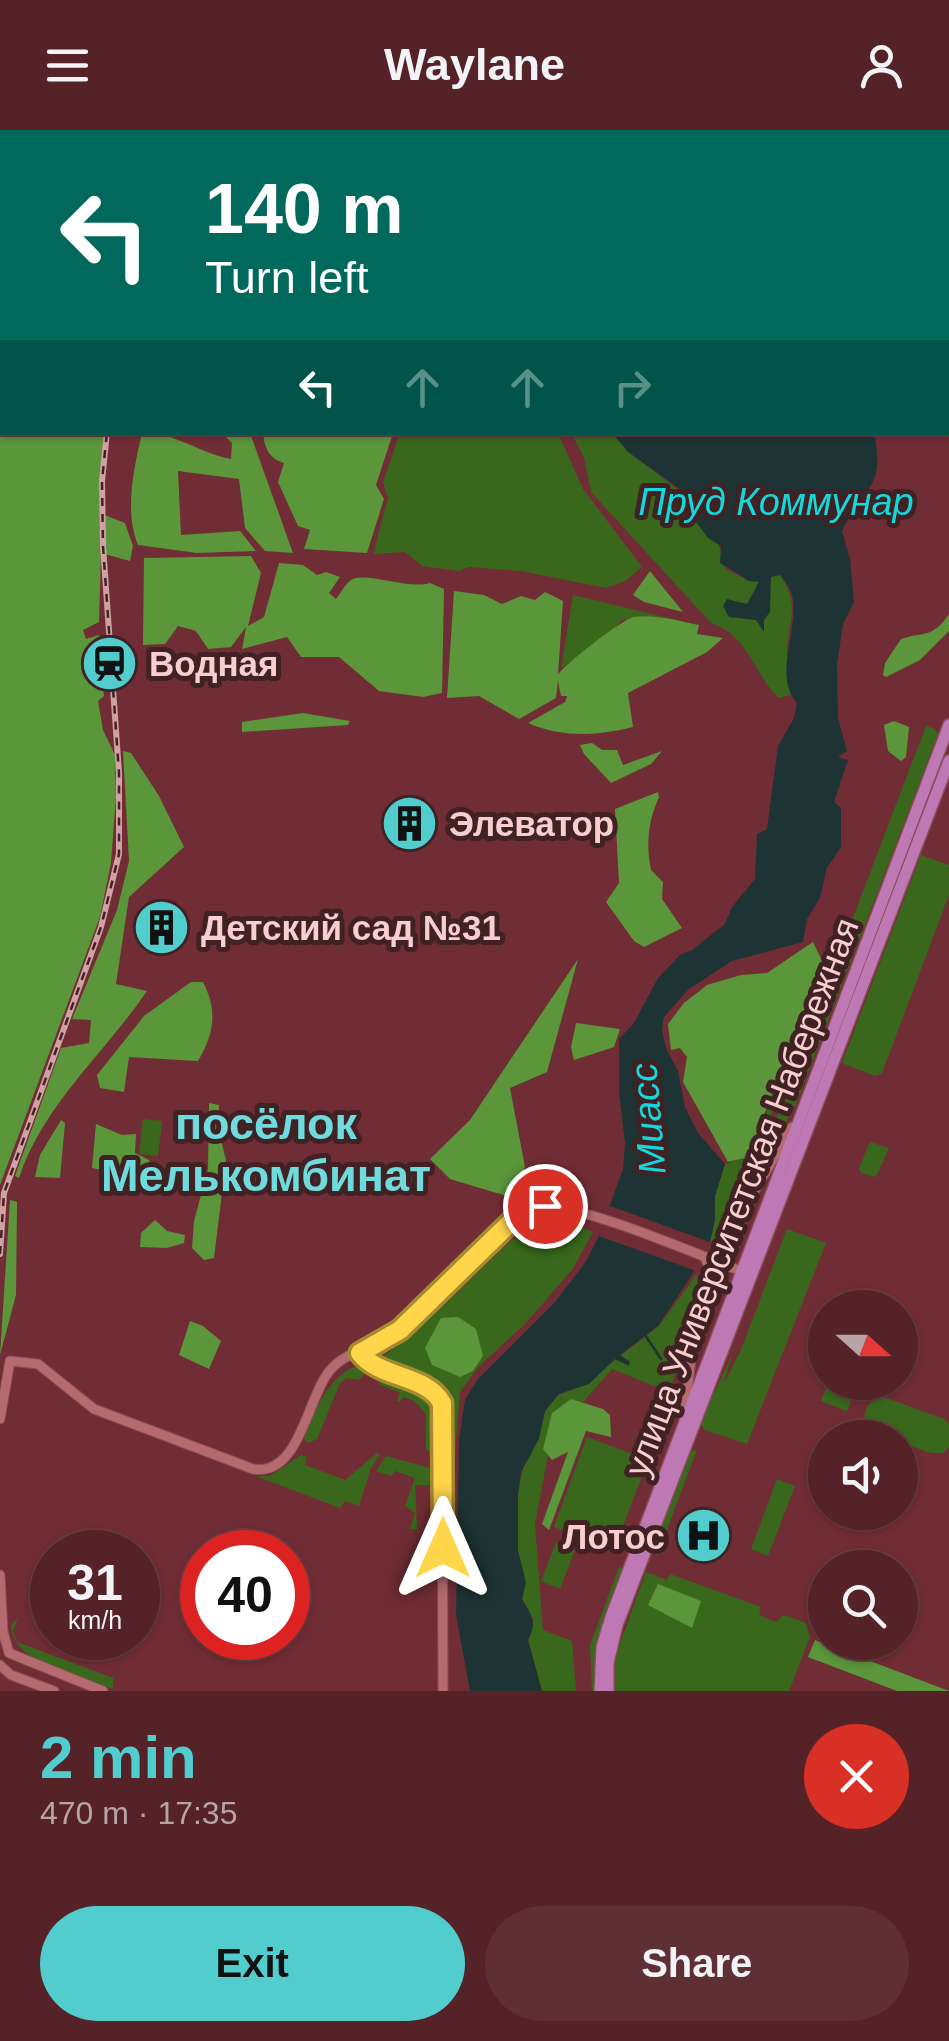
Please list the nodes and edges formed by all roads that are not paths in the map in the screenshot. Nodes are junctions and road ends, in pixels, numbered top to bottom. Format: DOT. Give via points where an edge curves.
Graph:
graph roads {
  1 [pos="949,725"];
  2 [pos="949,761"];
  3 [pos="800,1116"];
  4 [pos="705,1258"];
  5 [pos="747,1273"];
  6 [pos="360,1353"];
  7 [pos="0,1418"];
  8 [pos="682,1429"];
  9 [pos="0,1575"];
  10 [pos="0,1665"];
  11 [pos="54,1691"];
  12 [pos="102,1691"];
  13 [pos="443,1691"];
  14 [pos="600,1691"];
  15 [pos="608,1691"];
  1 -- 3 [label="main road, улица Университетская Набережная"];
  2 -- 5 [label="main road, улица Университетская Набережная"];
  3 -- 4 [label="street" via="728,1248"];
  3 -- 5 [label="main road, улица Университетская Набережная"];
  4 -- 5 [label="street"];
  4 -- 6 [label="street" via="545,1206 501,1230 400,1330"];
  4 -- 8 [label="street" via="716,1281 691,1359"];
  5 -- 8 [label="main road, улица Университетская Набережная"];
  5 -- 15 [label="main road, улица Университетская Набережная" via="617,1625"];
  6 -- 7 [label="street" via="329,1371 288,1454 260,1470 90,1407 38,1364 10,1361"];
  6 -- 13 [label="street" via="377,1368 433,1391 442,1403"];
  8 -- 14 [label="main road, улица Университетская Набережная" via="606,1631"];
  9 -- 12 [label="street" via="10,1653"];
  10 -- 11 [label="street"];
}
